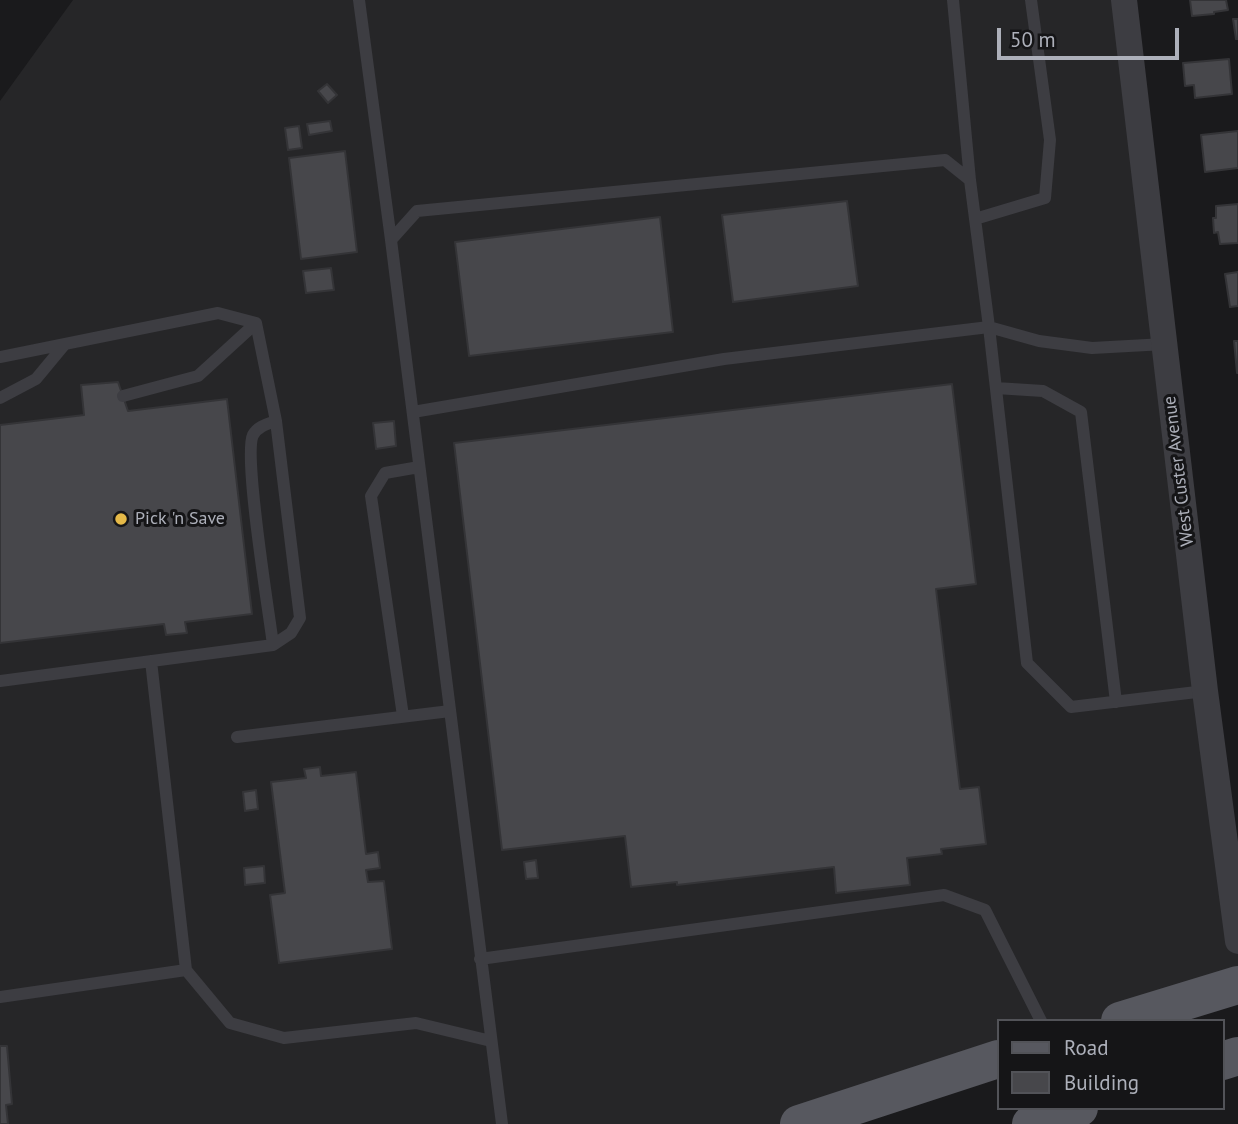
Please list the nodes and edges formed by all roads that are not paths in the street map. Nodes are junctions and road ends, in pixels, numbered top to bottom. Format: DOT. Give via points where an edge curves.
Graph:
graph roads {
  1 [pos="359,0"];
  2 [pos="953,0"];
  3 [pos="1031,0"];
  4 [pos="1124,0"];
  5 [pos="970,180"];
  6 [pos="975,219"];
  7 [pos="391,240"];
  8 [pos="256,323"];
  9 [pos="989,327"];
  10 [pos="65,344"];
  11 [pos="1165,344"];
  12 [pos="0,357"];
  13 [pos="996,388"];
  14 [pos="123,396"];
  15 [pos="0,398"];
  16 [pos="412,412"];
  17 [pos="276,422"];
  18 [pos="419,467"];
  19 [pos="273,645"];
  20 [pos="151,661"];
  21 [pos="0,681"];
  22 [pos="1205,691"];
  23 [pos="1116,702"];
  24 [pos="450,710"];
  25 [pos="403,716"];
  26 [pos="237,737"];
  27 [pos="1238,941"];
  28 [pos="480,959"];
  29 [pos="186,970"];
  30 [pos="1238,985"];
  31 [pos="0,997"];
  32 [pos="1040,1019"];
  33 [pos="1127,1019"];
  34 [pos="491,1041"];
  35 [pos="996,1060"];
  36 [pos="1071,1110"];
  37 [pos="820,1121"];
  38 [pos="502,1124"];
  39 [pos="1031,1124"];
  1 -- 7 [label="lane"];
  2 -- 5 [label="lane"];
  3 -- 6 [label="lane" via="1050,140 1045,198"];
  4 -- 11 [label="street, West Custer Avenue"];
  5 -- 6 [label="lane"];
  5 -- 7 [label="lane" via="945,160 416,211"];
  6 -- 9 [label="lane"];
  7 -- 16 [label="lane"];
  8 -- 10 [label="lane" via="218,313"];
  8 -- 14 [label="lane" via="198,376"];
  8 -- 17 [label="lane"];
  9 -- 11 [label="lane" via="1039,341 1092,348"];
  9 -- 13 [label="lane"];
  9 -- 16 [label="lane" via="724,359"];
  10 -- 12 [label="lane"];
  10 -- 15 [label="lane" via="36,379"];
  11 -- 22 [label="street, West Custer Avenue"];
  13 -- 23 [label="lane" via="1043,391 1081,412"];
  13 -- 23 [label="lane" via="1027,663 1071,707"];
  16 -- 18 [label="lane"];
  17 -- 19 [label="lane" via="300,618 291,634"];
  17 -- 19 [label="lane" via="253,435 251,466"];
  18 -- 24 [label="lane"];
  18 -- 25 [label="lane" via="385,473 371,496"];
  19 -- 20 [label="lane"];
  20 -- 21 [label="lane"];
  20 -- 29 [label="lane"];
  22 -- 23 [label="lane"];
  22 -- 27 [label="street, West Custer Avenue"];
  24 -- 25 [label="lane"];
  24 -- 28 [label="lane"];
  25 -- 26 [label="lane"];
  28 -- 32 [label="lane" via="944,895 985,910"];
  28 -- 34 [label="lane"];
  29 -- 31 [label="lane"];
  29 -- 34 [label="lane" via="230,1023 284,1038 416,1023"];
  30 -- 33 [label="main road"];
  34 -- 38 [label="lane"];
  35 -- 37 [label="main road"];
  36 -- 39 [label="main road"];
}
